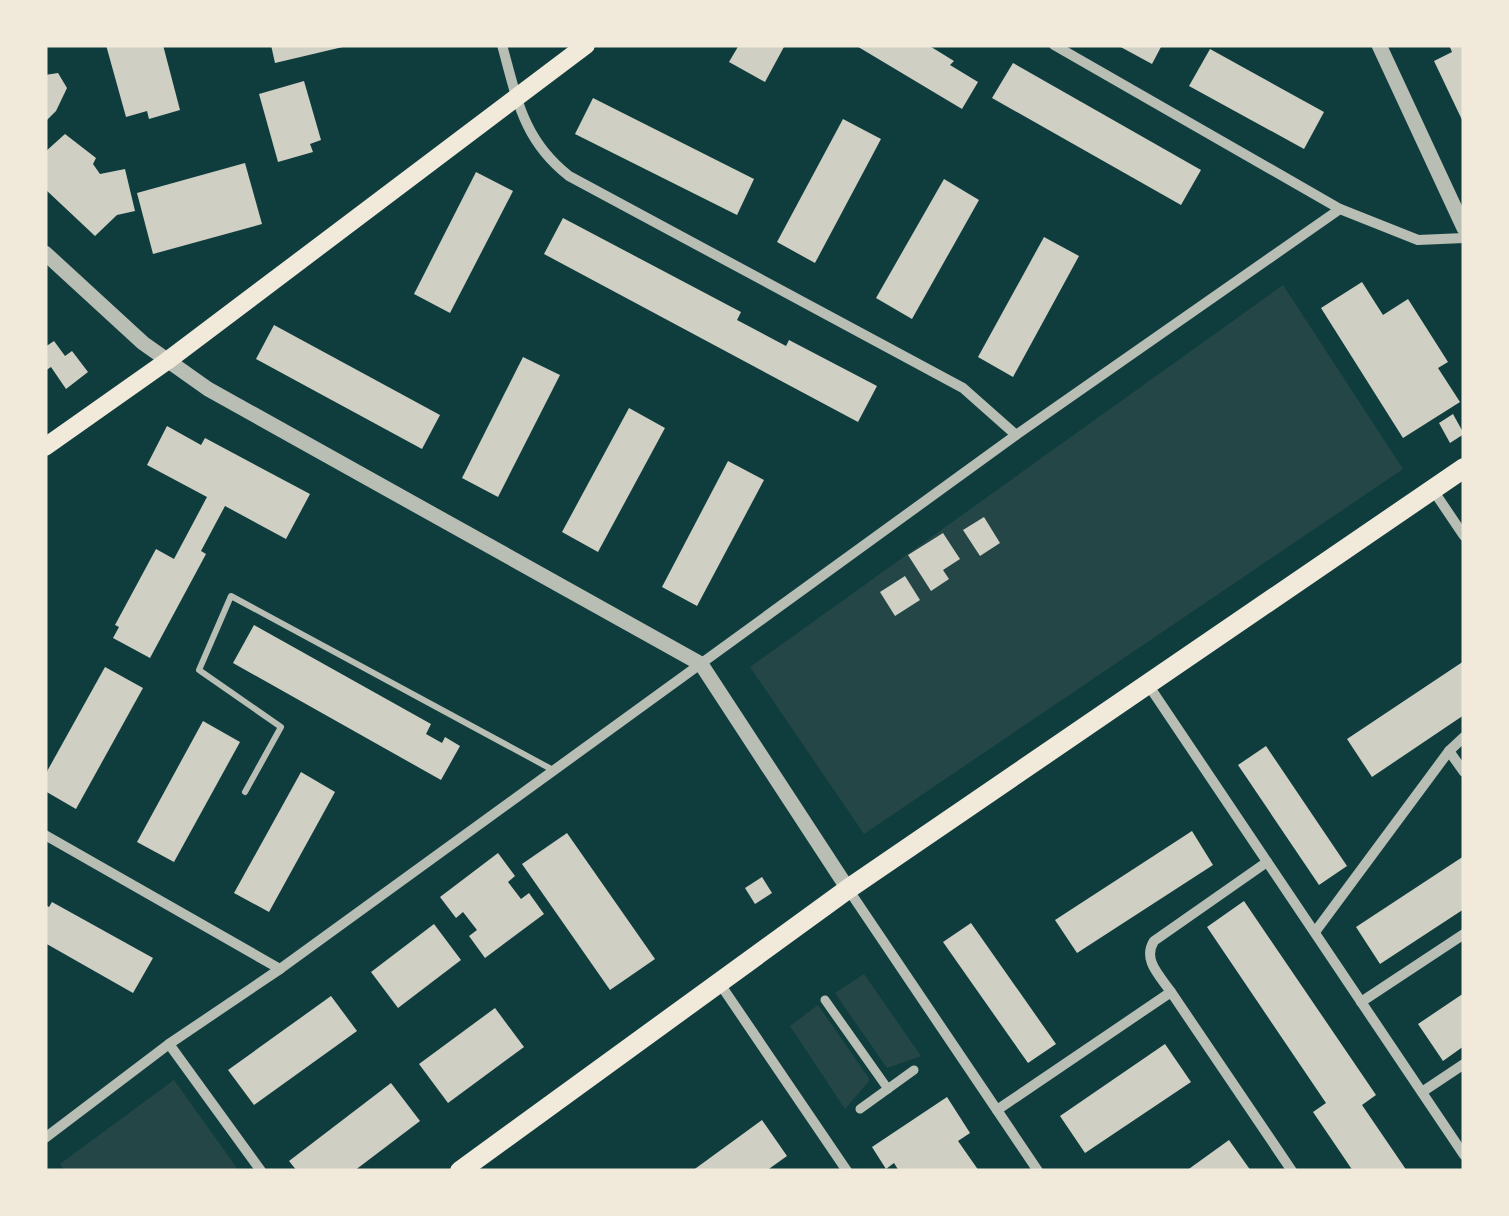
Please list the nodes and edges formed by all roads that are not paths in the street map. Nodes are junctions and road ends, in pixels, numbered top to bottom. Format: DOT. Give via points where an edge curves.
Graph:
graph roads {
  1 [pos="502,45"];
  2 [pos="586,45"];
  3 [pos="1054,45"];
  4 [pos="1379,45"];
  5 [pos="516,98"];
  6 [pos="1340,209"];
  7 [pos="1464,228"];
  8 [pos="1464,238"];
  9 [pos="45,253"];
  10 [pos="166,360"];
  11 [pos="1016,436"];
  12 [pos="45,447"];
  13 [pos="1464,468"];
  14 [pos="1432,490"];
  15 [pos="1464,536"];
  16 [pos="701,664"];
  17 [pos="1148,686"];
  18 [pos="1464,737"];
  19 [pos="1448,751"];
  20 [pos="553,770"];
  21 [pos="1464,772"];
  22 [pos="245,792"];
  23 [pos="45,835"];
  24 [pos="1267,862"];
  25 [pos="848,889"];
  26 [pos="1314,932"];
  27 [pos="1464,934"];
  28 [pos="280,968"];
  29 [pos="718,981"];
  30 [pos="1171,992"];
  31 [pos="825,1000"];
  32 [pos="1361,1002"];
  33 [pos="169,1044"];
  34 [pos="1464,1064"];
  35 [pos="914,1070"];
  36 [pos="888,1089"];
  37 [pos="1422,1092"];
  38 [pos="860,1108"];
  39 [pos="998,1110"];
  40 [pos="45,1138"];
  41 [pos="1464,1155"];
  42 [pos="261,1171"];
  43 [pos="460,1171"];
  44 [pos="847,1171"];
  45 [pos="1038,1171"];
  46 [pos="1292,1171"];
  1 -- 5 [label="street"];
  2 -- 5 [label="main road"];
  3 -- 6 [label="street"];
  4 -- 7 [label="street"];
  5 -- 10 [label="main road"];
  5 -- 11 [label="street" via="532,139 569,176 962,388"];
  6 -- 8 [label="street" via="1418,240"];
  6 -- 11 [label="street"];
  9 -- 10 [label="street"];
  10 -- 12 [label="main road"];
  10 -- 16 [label="street" via="228,402"];
  11 -- 16 [label="street"];
  13 -- 14 [label="main road"];
  14 -- 15 [label="street"];
  14 -- 17 [label="main road"];
  16 -- 20 [label="street"];
  16 -- 25 [label="street"];
  17 -- 24 [label="street"];
  17 -- 25 [label="main road"];
  18 -- 19 [label="street"];
  19 -- 21 [label="street"];
  19 -- 26 [label="street"];
  20 -- 22 [label="lane" via="231,596 200,670 281,727"];
  20 -- 28 [label="street"];
  23 -- 28 [label="street"];
  24 -- 26 [label="street"];
  24 -- 30 [label="street" via="1154,940 1150,959"];
  25 -- 29 [label="main road"];
  25 -- 39 [label="street"];
  26 -- 32 [label="street"];
  27 -- 32 [label="street"];
  28 -- 33 [label="street"];
  29 -- 43 [label="main road"];
  29 -- 44 [label="street"];
  30 -- 39 [label="street"];
  30 -- 46 [label="street"];
  31 -- 36 [label="street"];
  32 -- 37 [label="street"];
  33 -- 40 [label="street"];
  33 -- 42 [label="street"];
  34 -- 37 [label="street"];
  35 -- 36 [label="street"];
  36 -- 38 [label="street"];
  37 -- 41 [label="street"];
  39 -- 45 [label="street"];
}
